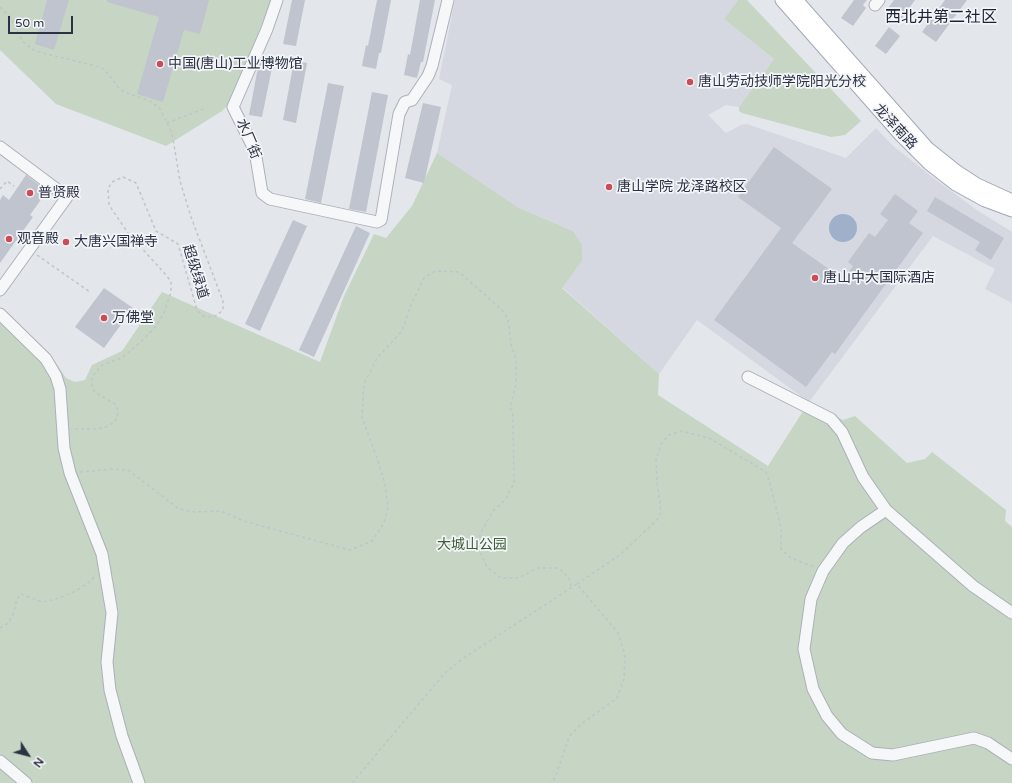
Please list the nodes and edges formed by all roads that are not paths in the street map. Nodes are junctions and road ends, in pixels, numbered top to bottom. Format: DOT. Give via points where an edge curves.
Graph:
graph roads {
  1 [pos="277,0"];
  2 [pos="448,0"];
  3 [pos="782,0"];
  4 [pos="796,0"];
  5 [pos="0,147"];
  6 [pos="1012,201"];
  7 [pos="1012,210"];
  8 [pos="0,290"];
  9 [pos="0,314"];
  10 [pos="748,377"];
  11 [pos="886,510"];
  12 [pos="1012,613"];
  13 [pos="1012,759"];
  14 [pos="0,761"];
  15 [pos="26,783"];
  16 [pos="139,783"];
  1 -- 2 [label="street, 水厂街" via="233,107 255,151 262,193 270,199 377,222 381,220 399,114 405,102 412,100 432,66"];
  3 -- 7 [label="main road, 龙泽南路" via="901,135 929,163 956,184 985,200"];
  4 -- 6 [label="main road, 龙泽南路" via="927,148 977,185"];
  5 -- 8 [label="street" via="67,197"];
  9 -- 16 [label="street" via="46,360 56,376 60,389 64,448 70,473 102,554 112,612 107,662 110,690 122,736"];
  10 -- 11 [label="street" via="831,419 842,432 863,477"];
  11 -- 12 [label="street" via="973,586"];
  11 -- 13 [label="street" via="843,542 824,571 811,599 804,649 813,689 827,716 842,734 872,753 893,755 974,738 988,743"];
  14 -- 15 [label="street"];
}
